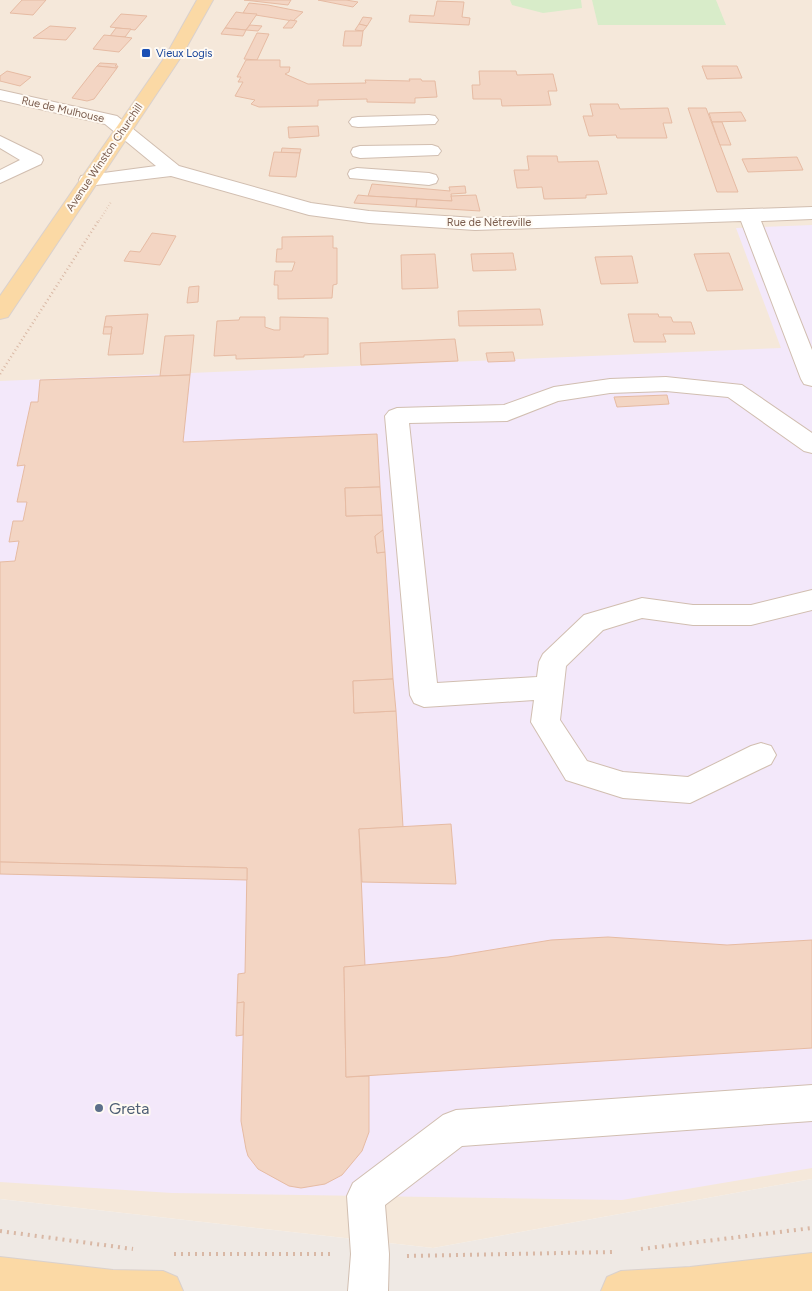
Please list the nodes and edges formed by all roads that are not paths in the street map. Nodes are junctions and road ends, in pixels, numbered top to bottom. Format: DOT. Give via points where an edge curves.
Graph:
graph roads {
  1 [pos="206,0"];
  2 [pos="0,95"];
  3 [pos="429,120"];
  4 [pos="358,122"];
  5 [pos="123,130"];
  6 [pos="0,141"];
  7 [pos="432,151"];
  8 [pos="360,152"];
  9 [pos="172,170"];
  10 [pos="357,174"];
  11 [pos="0,177"];
  12 [pos="429,179"];
  13 [pos="88,180"];
  14 [pos="812,213"];
  15 [pos="749,216"];
  16 [pos="0,312"];
  17 [pos="812,379"];
  18 [pos="812,445"];
  19 [pos="812,600"];
  20 [pos="550,688"];
  21 [pos="760,755"];
  22 [pos="812,1103"];
  23 [pos="812,1273"];
  24 [pos="0,1277"];
  25 [pos="163,1291"];
  26 [pos="368,1291"];
  27 [pos="621,1291"];
  1 -- 5 [label="main road, Avenue Winston Churchill" via="173,57"];
  2 -- 5 [label="street, Rue de Mulhouse" via="86,113 110,120"];
  3 -- 4 [label="street"];
  5 -- 9 [label="street, Rue de Nétreville"];
  5 -- 13 [label="main road, Avenue Winston Churchill"];
  6 -- 11 [label="street" via="34,160"];
  7 -- 8 [label="street"];
  9 -- 13 [label="street, Rue de Nétreville"];
  9 -- 15 [label="street, Rue de Nétreville" via="310,209 369,217 475,224"];
  10 -- 12 [label="street"];
  13 -- 16 [label="main road, Avenue Winston Churchill"];
  14 -- 15 [label="street, Rue de Nétreville"];
  15 -- 17 [label="street"];
  18 -- 20 [label="street" via="734,390 666,384 610,386 554,394 507,413 397,416 424,695"];
  19 -- 20 [label="street" via="751,615 693,615 642,608 594,622 553,662"];
  20 -- 21 [label="street" via="544,722 577,770 586,774 623,785 690,790"];
  22 -- 26 [label="street" via="456,1128 366,1196 370,1254"];
  23 -- 27 [label="main road"];
  24 -- 25 [label="main road" via="113,1290"];
}
